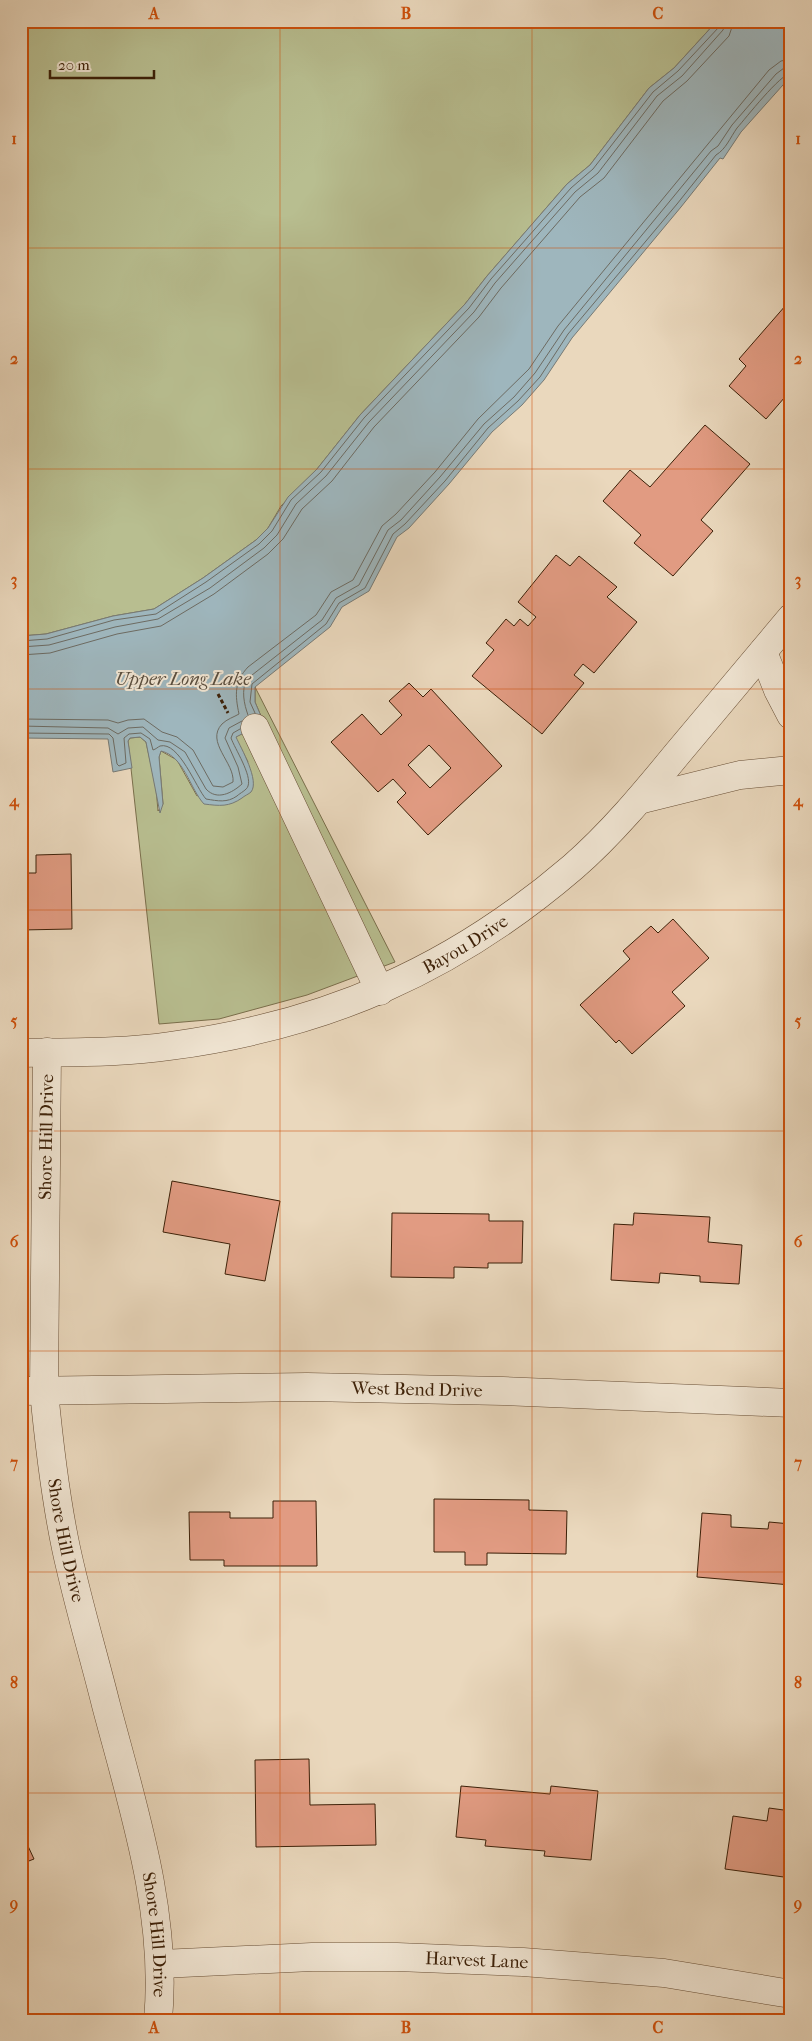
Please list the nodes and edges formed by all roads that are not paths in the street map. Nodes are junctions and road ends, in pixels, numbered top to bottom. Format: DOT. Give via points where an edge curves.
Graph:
graph roads {
  1 [pos="791,618"];
  2 [pos="763,652"];
  3 [pos="791,715"];
  4 [pos="254,728"];
  5 [pos="791,770"];
  6 [pos="639,800"];
  7 [pos="380,991"];
  8 [pos="34,1052"];
  9 [pos="33,1391"];
  10 [pos="791,1403"];
  11 [pos="161,1964"];
  12 [pos="791,1994"];
  13 [pos="158,2020"];
  1 -- 2 [label="street, Bayou Drive"];
  2 -- 3 [label="street"];
  2 -- 6 [label="street, Bayou Drive"];
  4 -- 7 [label="street"];
  5 -- 6 [label="street" via="740,775"];
  6 -- 7 [label="street, Bayou Drive" via="574,866 508,919 455,953"];
  7 -- 8 [label="street, Bayou Drive" via="318,1013 170,1046"];
  8 -- 9 [label="street, Shore Hill Drive"];
  9 -- 10 [label="street, West Bend Drive" via="326,1387"];
  9 -- 11 [label="street, Shore Hill Drive" via="49,1441 66,1548 132,1805 157,1923"];
  11 -- 12 [label="street, Harvest Lane" via="312,1957 523,1962 664,1973"];
  11 -- 13 [label="street, Shore Hill Drive"];
}
